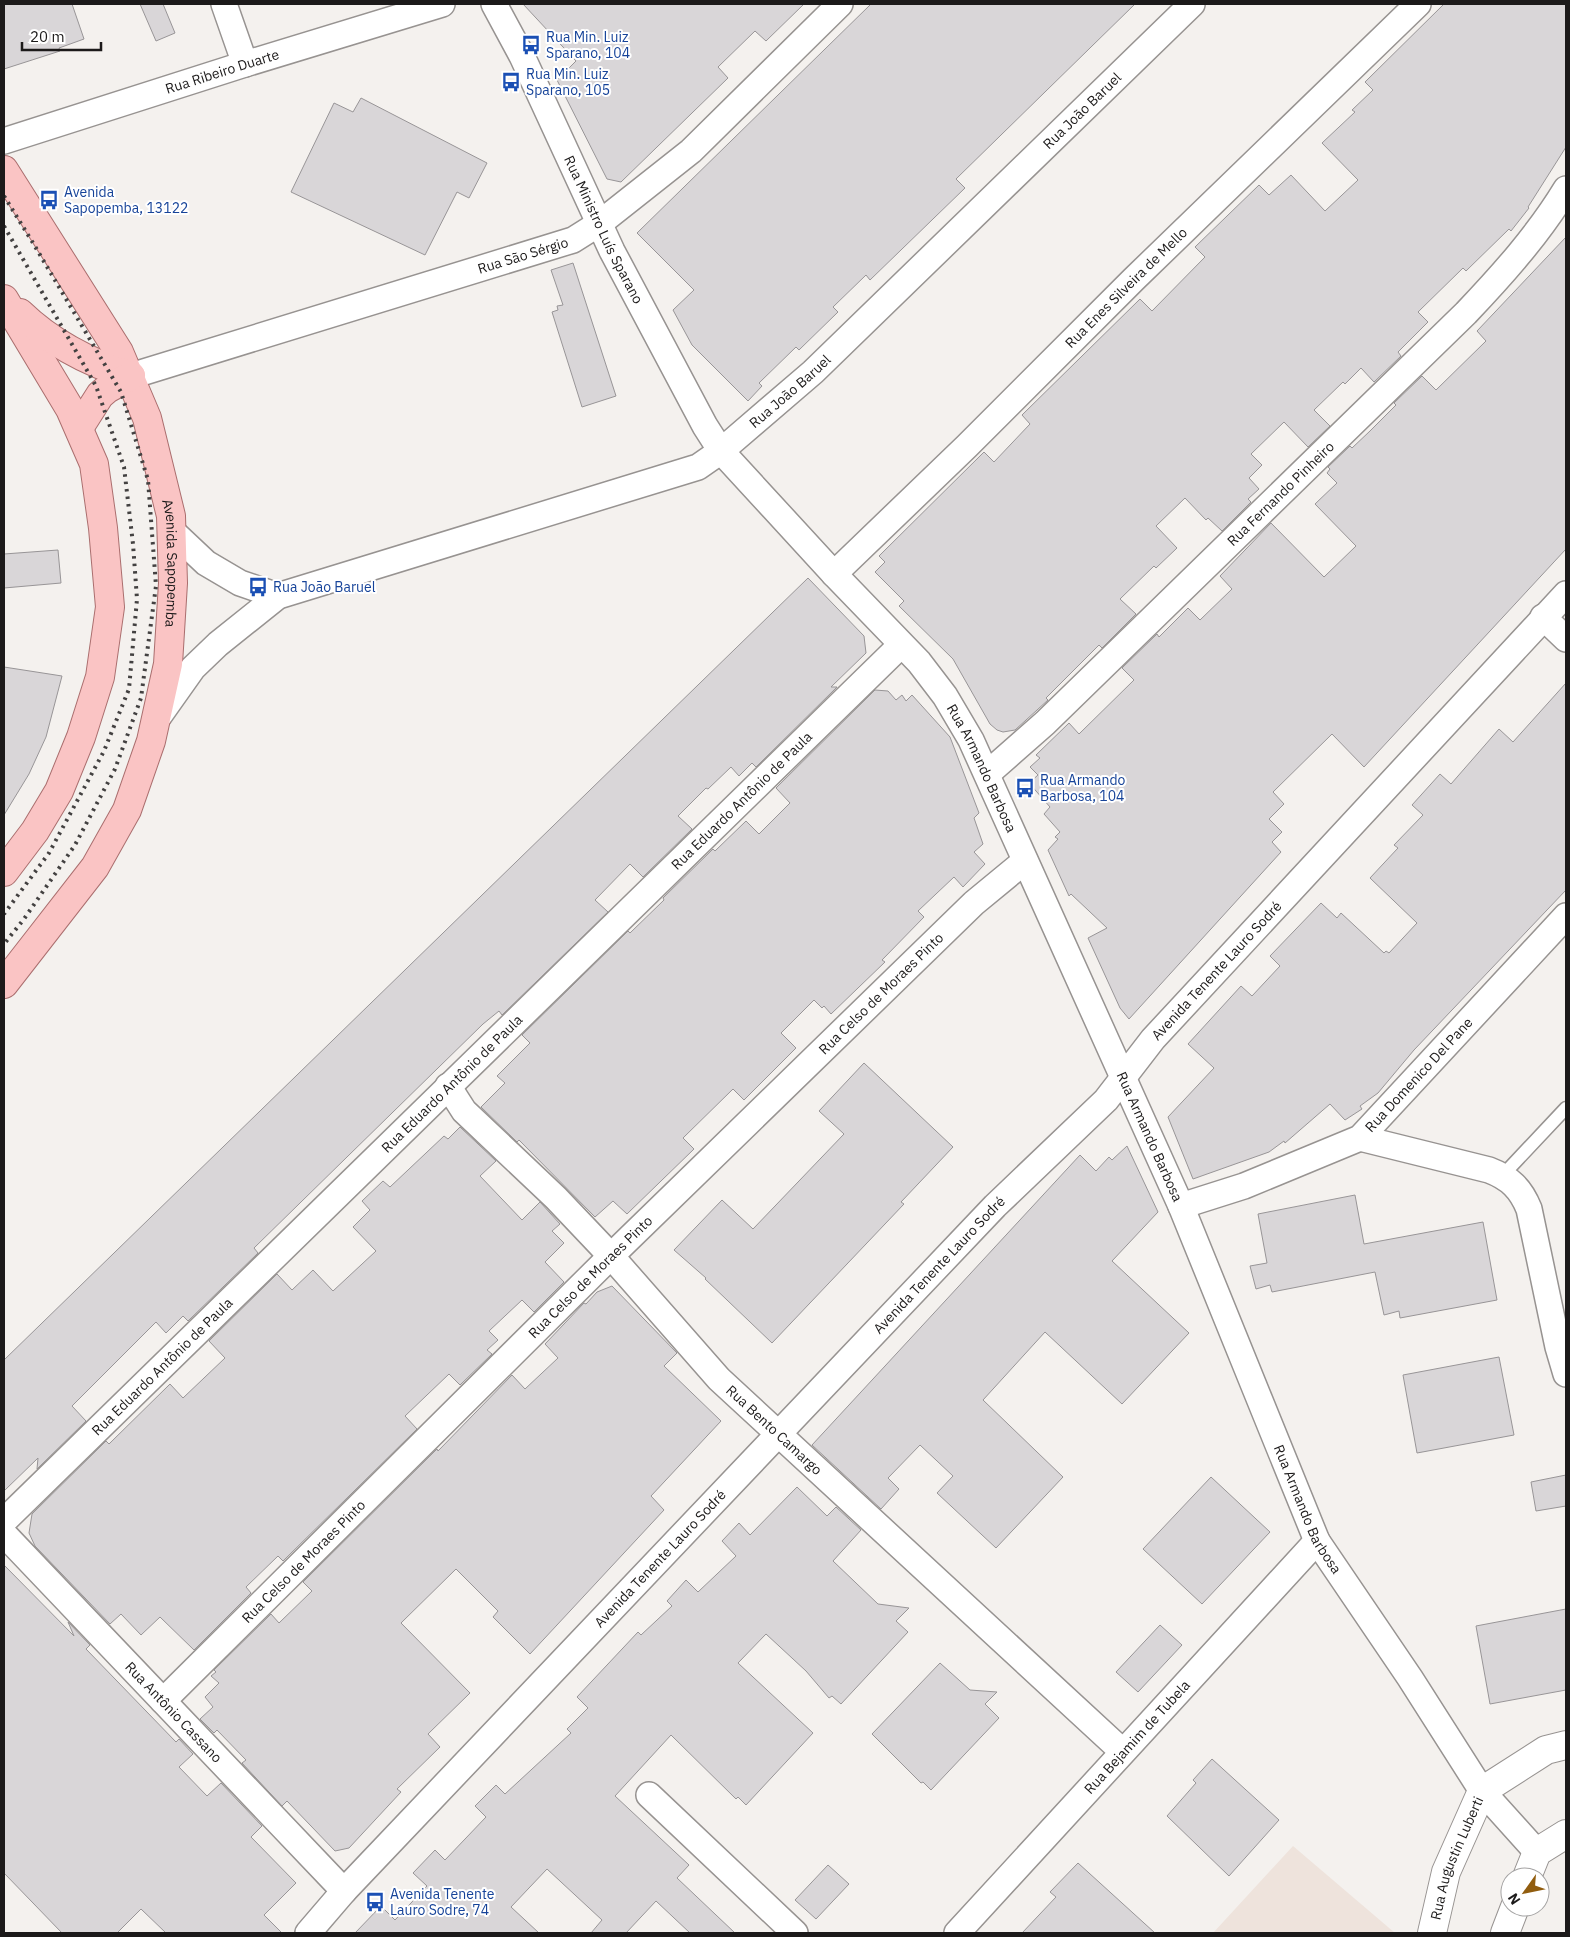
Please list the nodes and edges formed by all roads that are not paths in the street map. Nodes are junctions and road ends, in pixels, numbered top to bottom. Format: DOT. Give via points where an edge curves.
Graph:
graph roads {
  1 [pos="224,4"];
  2 [pos="442,4"];
  3 [pos="494,4"];
  4 [pos="840,4"];
  5 [pos="1192,4"];
  6 [pos="1418,4"];
  7 [pos="245,64"];
  8 [pos="4,141"];
  9 [pos="4,170"];
  10 [pos="1566,189"];
  11 [pos="1558,220"];
  12 [pos="600,223"];
  13 [pos="4,298"];
  14 [pos="131,376"];
  15 [pos="79,428"];
  16 [pos="721,451"];
  17 [pos="172,530"];
  18 [pos="834,574"];
  19 [pos="1566,594"];
  20 [pos="278,596"];
  21 [pos="1543,617"];
  22 [pos="1566,639"];
  23 [pos="901,645"];
  24 [pos="156,721"];
  25 [pos="986,774"];
  26 [pos="1025,861"];
  27 [pos="4,872"];
  28 [pos="1566,916"];
  29 [pos="4,984"];
  30 [pos="1124,1077"];
  31 [pos="448,1086"];
  32 [pos="1566,1108"];
  33 [pos="1360,1138"];
  34 [pos="1503,1175"];
  35 [pos="1181,1206"];
  36 [pos="611,1256"];
  37 [pos="1566,1374"];
  38 [pos="779,1435"];
  39 [pos="4,1521"];
  40 [pos="4,1534"];
  41 [pos="1317,1541"];
  42 [pos="163,1701"];
  43 [pos="1566,1745"];
  44 [pos="1122,1751"];
  45 [pos="1482,1791"];
  46 [pos="648,1795"];
  47 [pos="1566,1834"];
  48 [pos="1537,1852"];
  49 [pos="1531,1867"];
  50 [pos="344,1891"];
  51 [pos="1511,1917"];
  52 [pos="308,1933"];
  53 [pos="795,1933"];
  54 [pos="957,1933"];
  55 [pos="1432,1933"];
  56 [pos="1505,1933"];
  1 -- 7 [label="street"];
  2 -- 7 [label="street, Rua Ribeiro Duarte"];
  3 -- 12 [label="street, Rua Ministro Luís Sparano" via="522,56"];
  4 -- 12 [label="street, Rua São Sérgio" via="691,151"];
  5 -- 16 [label="street, Rua João Baruel" via="813,372"];
  6 -- 18 [label="street, Rua Enes Silveira de Mello"];
  7 -- 8 [label="street, Rua Ribeiro Duarte"];
  9 -- 14 [label="main road, Avenida Sapopemba"];
  10 -- 11 [label="street, Rua Fernando Pinheiro"];
  11 -- 25 [label="street, Rua Fernando Pinheiro" via="1466,314 1044,723"];
  12 -- 14 [label="street, Rua São Sérgio" via="573,240"];
  12 -- 16 [label="street, Rua Ministro Luís Sparano" via="612,251"];
  13 -- 14 [label="main road" via="49,338 96,364"];
  13 -- 15 [label="main road"];
  14 -- 15 [label="main road" via="100,395"];
  14 -- 17 [label="main road, Avenida Sapopemba" via="147,418"];
  15 -- 27 [label="main road" via="94,464 110,607 100,677 59,791 35,831"];
  16 -- 18 [label="street, Rua Armando Barbosa"];
  16 -- 20 [label="street, Rua João Baruel" via="698,466"];
  17 -- 20 [label="street" via="206,563 240,582"];
  17 -- 24 [label="main road, Avenida Sapopemba" via="173,583 168,664"];
  18 -- 23 [label="street, Rua Armando Barbosa"];
  19 -- 21 [label="street, Avenida Tenente Lauro Sodré"];
  20 -- 24 [label="street, Rua João Baruel" via="193,668"];
  21 -- 22 [label="street"];
  21 -- 30 [label="street, Avenida Tenente Lauro Sodré" via="1153,1039"];
  23 -- 25 [label="street, Rua Armando Barbosa" via="919,662 945,696 972,740"];
  23 -- 31 [label="street, Rua Eduardo Antônio de Paula"];
  24 -- 29 [label="main road, Avenida Sapopemba" via="127,810 95,867"];
  25 -- 26 [label="street, Rua Armando Barbosa"];
  26 -- 30 [label="street, Rua Armando Barbosa"];
  26 -- 36 [label="street, Rua Celso de Moraes Pinto" via="974,903"];
  28 -- 33 [label="street, Rua Domenico Del Pane"];
  30 -- 35 [label="street, Rua Armando Barbosa"];
  30 -- 38 [label="street, Avenida Tenente Lauro Sodré" via="1106,1100 995,1206"];
  31 -- 36 [label="street, Rua Bento Camargo" via="464,1111 556,1198"];
  31 -- 39 [label="street, Rua Eduardo Antônio de Paula"];
  32 -- 34 [label="lane"];
  33 -- 34 [label="street"];
  33 -- 35 [label="street, Rua Domenico Del Pane" via="1244,1186"];
  34 -- 37 [label="street" via="1524,1196 1529,1209"];
  35 -- 41 [label="street, Rua Armando Barbosa"];
  36 -- 38 [label="street, Rua Bento Camargo" via="719,1379"];
  36 -- 42 [label="street, Rua Celso de Moraes Pinto"];
  38 -- 44 [label="street, Rua Bento Camargo"];
  38 -- 50 [label="street, Avenida Tenente Lauro Sodré"];
  40 -- 42 [label="street, Rua Antônio Cassano"];
  41 -- 44 [label="street, Rua Bejamim de Tubela"];
  41 -- 45 [label="street, Rua Armando Barbosa"];
  42 -- 50 [label="street, Rua Antônio Cassano"];
  43 -- 45 [label="street, Rua Augustin Luberti" via="1546,1750"];
  44 -- 54 [label="street, Rua Bejamim de Tubela"];
  45 -- 48 [label="street, Rua Armando Barbosa"];
  45 -- 55 [label="street, Rua Augustin Luberti" via="1446,1872"];
  46 -- 53 [label="street"];
  47 -- 48 [label="street"];
  48 -- 49 [label="street"];
  50 -- 52 [label="street, Avenida Tenente Lauro Sodré"];
  51 -- 56 [label="street"];
}
